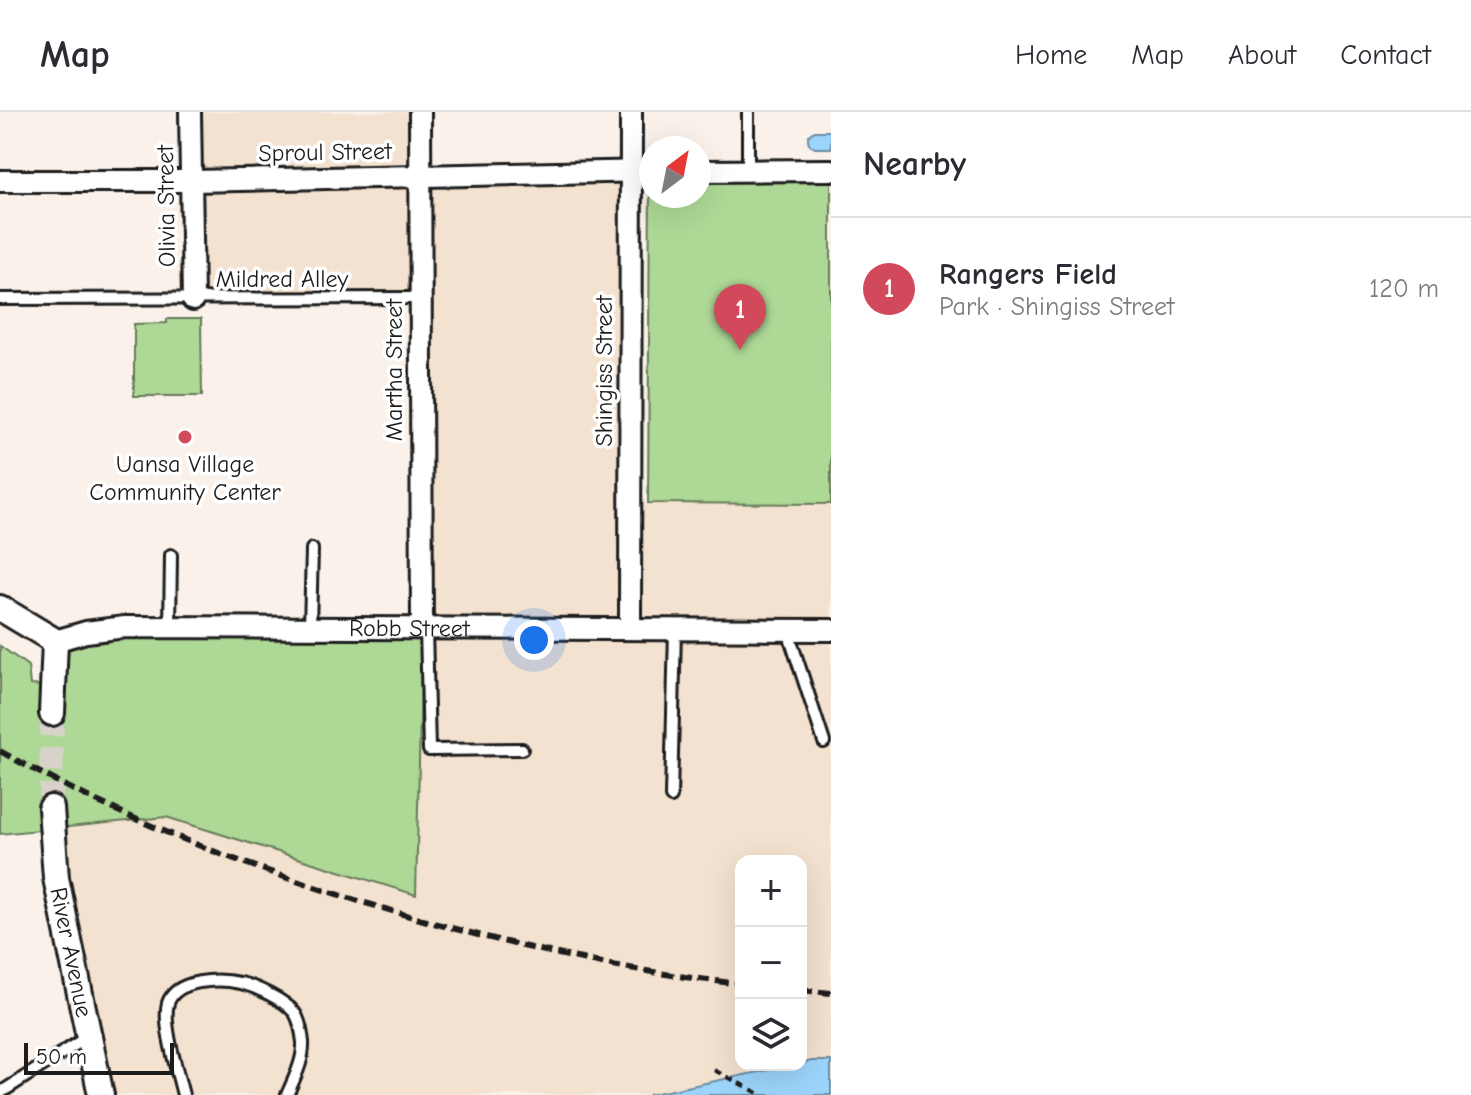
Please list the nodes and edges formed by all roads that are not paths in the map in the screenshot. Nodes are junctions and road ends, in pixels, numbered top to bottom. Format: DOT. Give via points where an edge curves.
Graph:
graph roads {
  1 [pos="190,112"];
  2 [pos="420,112"];
  3 [pos="631,112"];
  4 [pos="748,112"];
  5 [pos="748,170"];
  6 [pos="831,170"];
  7 [pos="630,171"];
  8 [pos="639,171"];
  9 [pos="711,171"];
  10 [pos="419,176"];
  11 [pos="0,181"];
  12 [pos="192,181"];
  13 [pos="419,298"];
  14 [pos="0,299"];
  15 [pos="193,300"];
  16 [pos="312,549"];
  17 [pos="171,555"];
  18 [pos="0,608"];
  19 [pos="170,627"];
  20 [pos="310,628"];
  21 [pos="424,628"];
  22 [pos="630,629"];
  23 [pos="675,630"];
  24 [pos="793,630"];
  25 [pos="831,630"];
  26 [pos="55,641"];
  27 [pos="52,713"];
  28 [pos="824,742"];
  29 [pos="522,749"];
  30 [pos="671,797"];
  31 [pos="51,808"];
  32 [pos="88,1036"];
  33 [pos="0,1093"];
  34 [pos="101,1095"];
  35 [pos="183,1095"];
  36 [pos="287,1095"];
  1 -- 12 [label="street, Olivia Street"];
  2 -- 10 [label="street, Martha Street"];
  3 -- 7 [label="street, Shingiss Street"];
  4 -- 5 [label="lane"];
  5 -- 6 [label="street"];
  5 -- 9 [label="street"];
  7 -- 8 [label="street, Sproul Street"];
  7 -- 10 [label="street, Sproul Street"];
  7 -- 22 [label="street, Shingiss Street"];
  10 -- 12 [label="street, Sproul Street"];
  10 -- 13 [label="street, Martha Street"];
  11 -- 12 [label="street, Sproul Street"];
  12 -- 15 [label="street, Olivia Street"];
  13 -- 15 [label="lane, Mildred Alley"];
  13 -- 21 [label="street, Martha Street"];
  14 -- 15 [label="lane, Mildred Alley"];
  16 -- 20 [label="lane"];
  17 -- 19 [label="lane"];
  18 -- 26 [label="street"];
  19 -- 20 [label="street, Robb Street"];
  19 -- 26 [label="street, Robb Street" via="125,627"];
  20 -- 21 [label="street, Robb Street"];
  21 -- 22 [label="street, Robb Street"];
  21 -- 29 [label="lane" via="429,750"];
  22 -- 23 [label="street, Robb Street"];
  23 -- 24 [label="street, Robb Street"];
  23 -- 30 [label="lane"];
  24 -- 25 [label="street, Robb Street"];
  24 -- 28 [label="lane" via="791,641"];
  26 -- 27 [label="street"];
  31 -- 32 [label="street, River Avenue" via="56,878"];
  32 -- 33 [label="lane"];
  32 -- 34 [label="street, River Avenue"];
  35 -- 36 [label="lane" via="168,1034 168,1004 175,991 199,981 241,983 278,998 296,1014 303,1043"];
}
